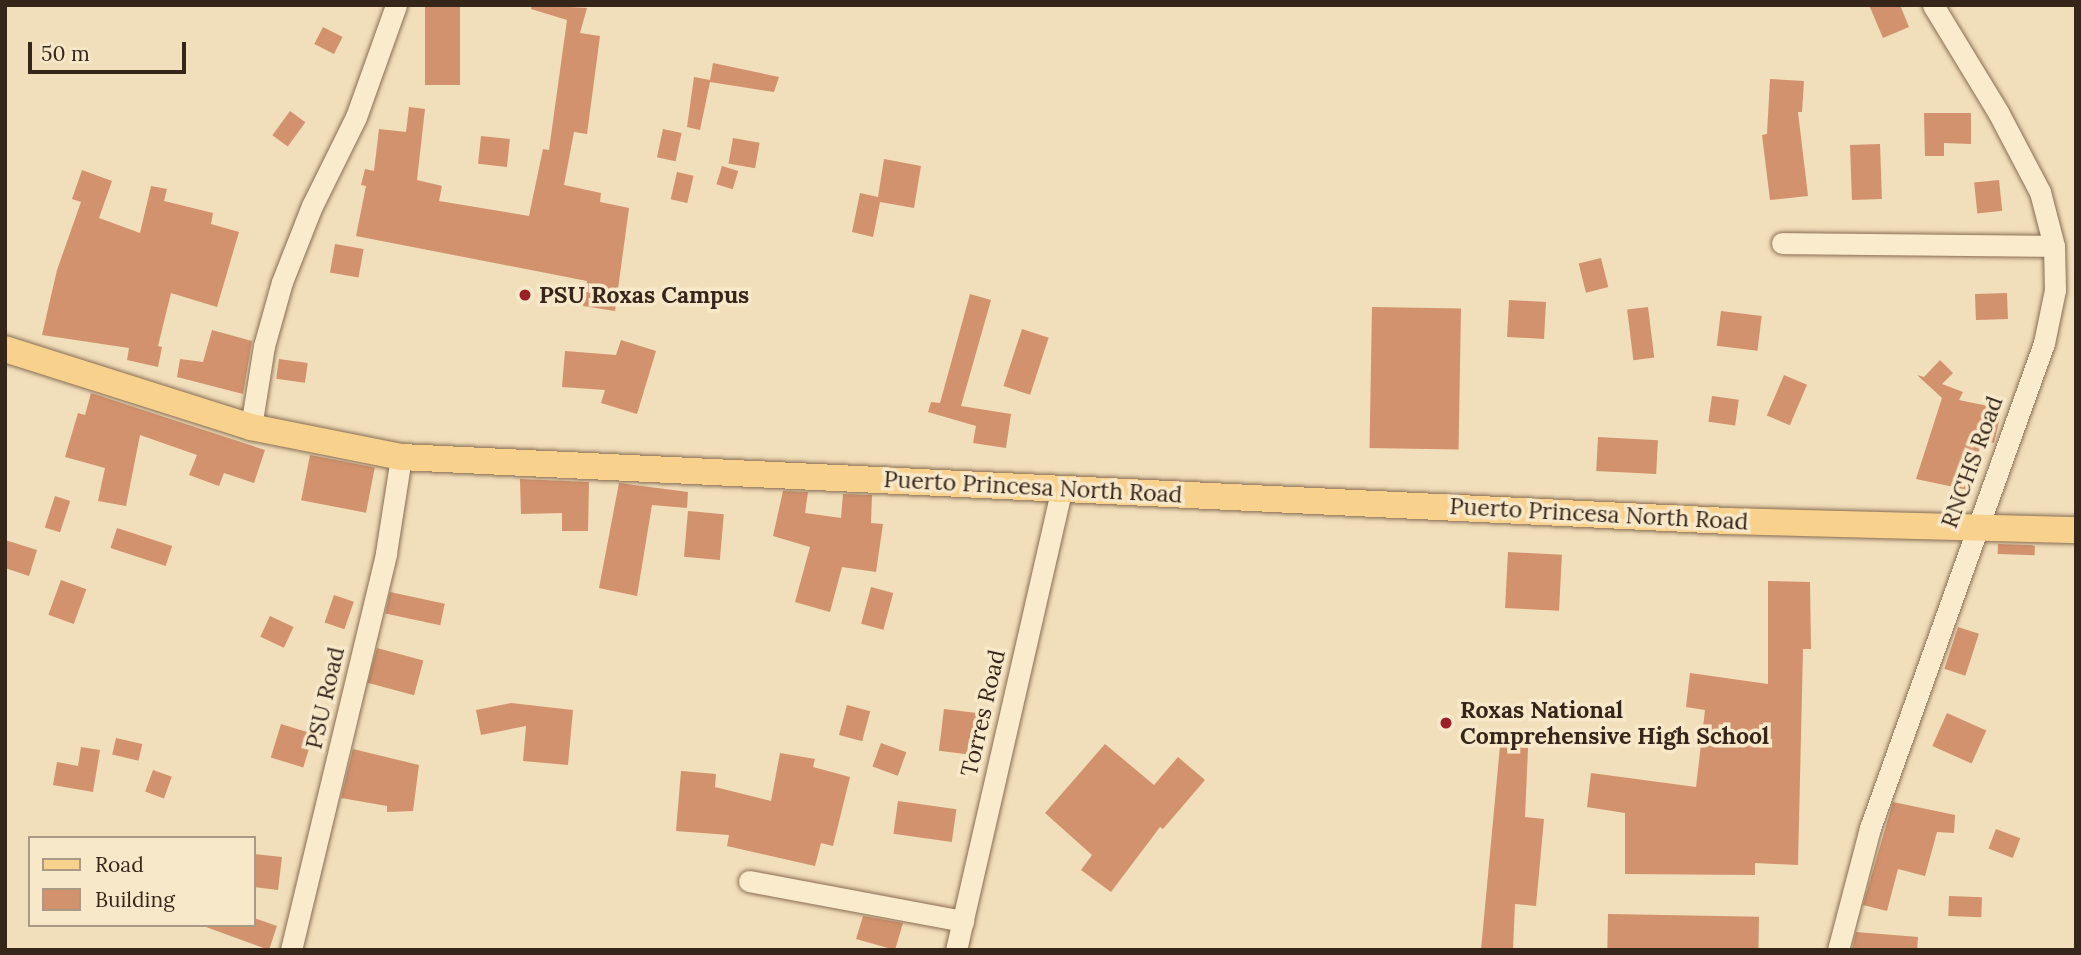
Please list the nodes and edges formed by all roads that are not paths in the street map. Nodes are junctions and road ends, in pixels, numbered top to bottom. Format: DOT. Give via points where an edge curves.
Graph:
graph roads {
  1 [pos="396,5"];
  2 [pos="1933,5"];
  3 [pos="1782,243"];
  4 [pos="2054,246"];
  5 [pos="5,349"];
  6 [pos="251,427"];
  7 [pos="401,457"];
  8 [pos="1062,488"];
  9 [pos="1975,528"];
  10 [pos="2076,530"];
  11 [pos="749,881"];
  12 [pos="963,921"];
  13 [pos="291,950"];
  14 [pos="956,950"];
  15 [pos="1838,950"];
  1 -- 6 [label="street" via="356,117 312,206 282,282 264,346"];
  2 -- 4 [label="street, RNCHS Road" via="2040,192"];
  3 -- 4 [label="street"];
  4 -- 9 [label="street, RNCHS Road" via="2055,290 2044,343"];
  5 -- 6 [label="main road, Puerto Princesa North Road"];
  6 -- 7 [label="main road, Puerto Princesa North Road"];
  7 -- 8 [label="main road, Puerto Princesa North Road"];
  7 -- 13 [label="street, PSU Road" via="386,553"];
  8 -- 9 [label="main road, Puerto Princesa North Road" via="1730,521"];
  8 -- 12 [label="street, Torres Road"];
  9 -- 10 [label="main road, Puerto Princesa North Road"];
  9 -- 15 [label="street, RNCHS Road" via="1870,828"];
  11 -- 12 [label="street"];
  12 -- 14 [label="street, Torres Road"];
}
